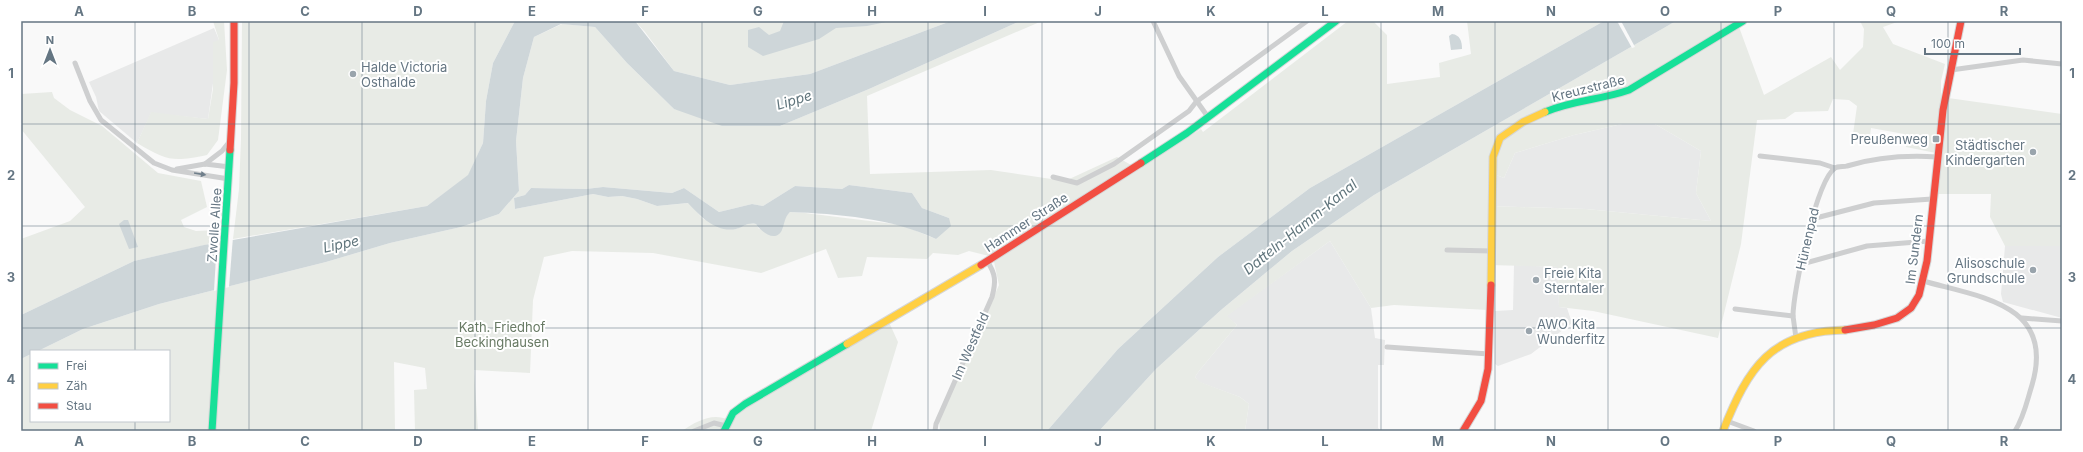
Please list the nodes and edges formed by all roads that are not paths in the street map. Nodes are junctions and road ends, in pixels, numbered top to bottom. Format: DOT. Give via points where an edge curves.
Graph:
graph roads {
  1 [pos="234,21"];
  2 [pos="1153,21"];
  3 [pos="1307,21"];
  4 [pos="1336,21"];
  5 [pos="1743,21"];
  6 [pos="1961,21"];
  7 [pos="75,63"];
  8 [pos="2062,64"];
  9 [pos="1951,70"];
  10 [pos="1196,102"];
  11 [pos="1208,117"];
  12 [pos="231,140"];
  13 [pos="1760,156"];
  14 [pos="1938,157"];
  15 [pos="205,164"];
  16 [pos="230,167"];
  17 [pos="1835,168"];
  18 [pos="172,170"];
  19 [pos="1052,177"];
  20 [pos="229,179"];
  21 [pos="1932,199"];
  22 [pos="1812,220"];
  23 [pos="1928,241"];
  24 [pos="1447,250"];
  25 [pos="1492,251"];
  26 [pos="987,261"];
  27 [pos="1802,264"];
  28 [pos="1923,281"];
  29 [pos="1735,309"];
  30 [pos="1793,316"];
  31 [pos="2022,318"];
  32 [pos="2062,321"];
  33 [pos="1796,338"];
  34 [pos="1387,347"];
  35 [pos="1489,354"];
  36 [pos="1727,421"];
  37 [pos="725,428"];
  38 [pos="212,431"];
  39 [pos="694,431"];
  40 [pos="935,431"];
  41 [pos="1463,431"];
  42 [pos="1723,431"];
  43 [pos="1754,431"];
  44 [pos="2015,431"];
  1 -- 12 [label="street, Zwolle Allee"];
  2 -- 10 [label="street" via="1179,76"];
  3 -- 10 [label="street, Hammer Straße"];
  4 -- 11 [label="street, Hammer Straße"];
  5 -- 25 [label="street, Kreuzstraße" via="1629,90 1565,104 1542,113 1500,138 1493,157"];
  6 -- 9 [label="street, Im Sundern"];
  7 -- 18 [label="street" via="90,101 101,120 154,163"];
  8 -- 9 [label="street" via="2023,60"];
  9 -- 14 [label="street, Im Sundern"];
  10 -- 11 [label="street"];
  10 -- 19 [label="street, Hammer Straße" via="1189,111 1114,164 1077,183"];
  11 -- 26 [label="street, Hammer Straße"];
  12 -- 15 [label="street"];
  12 -- 16 [label="street, Zwolle Allee"];
  13 -- 17 [label="street" via="1820,163"];
  14 -- 17 [label="street" via="1881,157"];
  14 -- 21 [label="street, Im Sundern"];
  15 -- 16 [label="street"];
  15 -- 18 [label="street"];
  16 -- 20 [label="street, Zwolle Allee"];
  17 -- 22 [label="street, Hünenpad" via="1824,183 1815,203"];
  18 -- 20 [label="street, one-way"];
  20 -- 38 [label="street, Zwolle Allee"];
  21 -- 22 [label="street" via="1874,203"];
  21 -- 23 [label="street, Im Sundern"];
  22 -- 27 [label="street, Hünenpad"];
  23 -- 27 [label="street" via="1867,246"];
  23 -- 28 [label="street, Im Sundern"];
  24 -- 25 [label="street"];
  25 -- 35 [label="street, Kreuzstraße"];
  26 -- 37 [label="street, Hammer Straße" via="745,404 733,413"];
  26 -- 40 [label="street, Im Westfeld" via="996,281 992,297"];
  27 -- 30 [label="street, Hünenpad"];
  28 -- 31 [label="street" via="1997,302"];
  28 -- 33 [label="street, Im Sundern" via="1919,298 1899,317 1849,330 1830,330"];
  29 -- 30 [label="street"];
  30 -- 33 [label="street, Hünenpad"];
  31 -- 32 [label="street"];
  31 -- 44 [label="street" via="2034,340 2037,359 2024,416"];
  33 -- 36 [label="street, Im Sundern" via="1772,351 1754,367 1742,386"];
  34 -- 35 [label="street"];
  35 -- 41 [label="street, Kreuzstraße" via="1481,401"];
  36 -- 42 [label="street, Im Sundern"];
  36 -- 43 [label="street"];
  37 -- 39 [label="street" via="714,423"];
}
